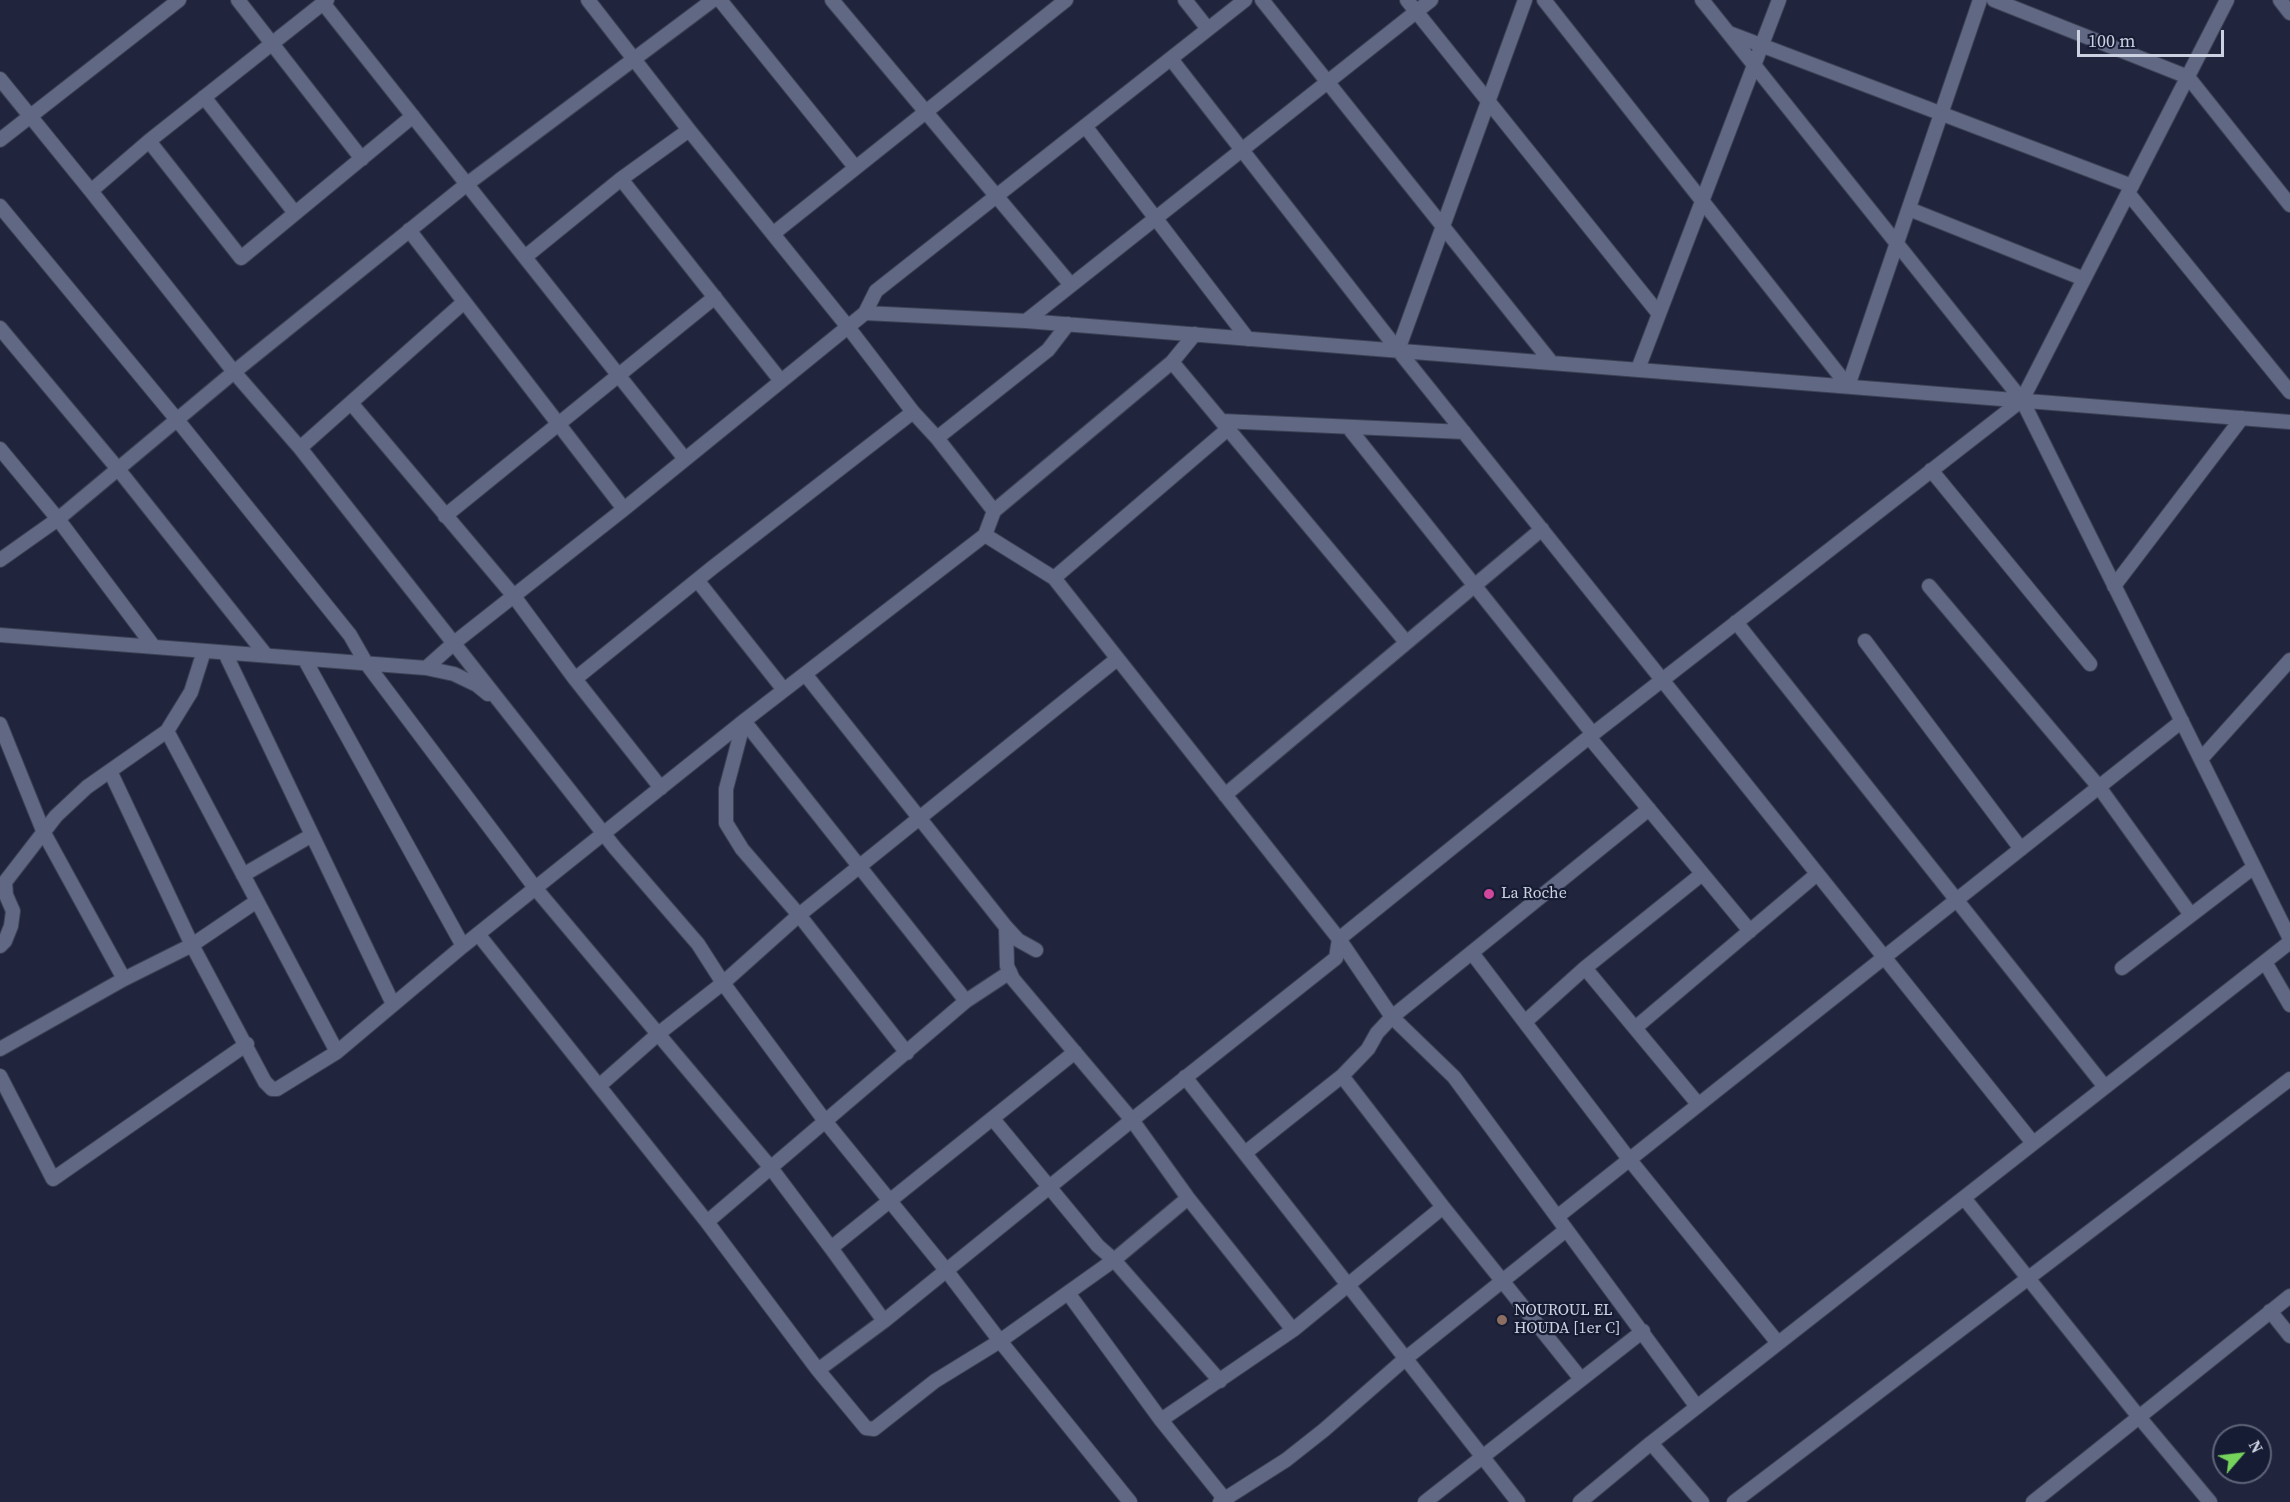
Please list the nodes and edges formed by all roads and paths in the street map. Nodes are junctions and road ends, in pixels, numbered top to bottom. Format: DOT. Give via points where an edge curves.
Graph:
graph roads {
  1 [pos="179,0"];
  2 [pos="238,0"];
  3 [pos="588,0"];
  4 [pos="713,0"];
  5 [pos="720,0"];
  6 [pos="832,0"];
  7 [pos="1065,0"];
  8 [pos="1185,0"];
  9 [pos="1245,0"];
  10 [pos="1262,0"];
  11 [pos="1407,0"];
  12 [pos="1431,0"];
  13 [pos="1525,0"];
  14 [pos="1544,0"];
  15 [pos="1702,0"];
  16 [pos="1779,0"];
  17 [pos="1980,0"];
  18 [pos="1994,0"];
  19 [pos="2227,0"];
  20 [pos="2280,0"];
  21 [pos="325,1"];
  22 [pos="1416,12"];
  23 [pos="2290,13"];
  24 [pos="1208,29"];
  25 [pos="1729,33"];
  26 [pos="272,43"];
  27 [pos="1762,45"];
  28 [pos="1171,59"];
  29 [pos="634,60"];
  30 [pos="1754,65"];
  31 [pos="2188,77"];
  32 [pos="0,79"];
  33 [pos="1328,82"];
  34 [pos="204,97"];
  35 [pos="1488,102"];
  36 [pos="926,112"];
  37 [pos="1941,113"];
  38 [pos="29,115"];
  39 [pos="413,116"];
  40 [pos="1085,126"];
  41 [pos="689,130"];
  42 [pos="0,140"];
  43 [pos="149,141"];
  44 [pos="1242,150"];
  45 [pos="362,159"];
  46 [pos="855,167"];
  47 [pos="621,179"];
  48 [pos="467,184"];
  49 [pos="2130,190"];
  50 [pos="91,191"];
  51 [pos="996,196"];
  52 [pos="1702,201"];
  53 [pos="2290,204"];
  54 [pos="0,206"];
  55 [pos="1909,209"];
  56 [pos="295,213"];
  57 [pos="1156,218"];
  58 [pos="1443,226"];
  59 [pos="409,230"];
  60 [pos="774,233"];
  61 [pos="1897,244"];
  62 [pos="525,257"];
  63 [pos="2084,279"];
  64 [pos="1071,285"];
  65 [pos="715,297"];
  66 [pos="464,302"];
  67 [pos="865,313"];
  68 [pos="1659,314"];
  69 [pos="1026,321"];
  70 [pos="1068,324"];
  71 [pos="848,327"];
  72 [pos="0,328"];
  73 [pos="1195,334"];
  74 [pos="1248,339"];
  75 [pos="1398,350"];
  76 [pos="1172,362"];
  77 [pos="1552,363"];
  78 [pos="1638,369"];
  79 [pos="234,372"];
  80 [pos="618,375"];
  81 [pos="781,381"];
  82 [pos="1848,386"];
  83 [pos="2290,392"];
  84 [pos="2022,400"];
  85 [pos="351,403"];
  86 [pos="913,412"];
  87 [pos="2242,418"];
  88 [pos="177,421"];
  89 [pos="2290,422"];
  90 [pos="558,424"];
  91 [pos="1225,425"];
  92 [pos="1348,427"];
  93 [pos="1464,432"];
  94 [pos="937,438"];
  95 [pos="300,448"];
  96 [pos="0,449"];
  97 [pos="685,459"];
  98 [pos="118,469"];
  99 [pos="1931,470"];
  100 [pos="624,510"];
  101 [pos="994,511"];
  102 [pos="445,516"];
  103 [pos="58,519"];
  104 [pos="1542,529"];
  105 [pos="985,535"];
  106 [pos="0,560"];
  107 [pos="1054,578"];
  108 [pos="697,580"];
  109 [pos="1474,585"];
  110 [pos="1929,586"];
  111 [pos="2114,586"];
  112 [pos="513,595"];
  113 [pos="1736,622"];
  114 [pos="0,635"];
  115 [pos="1865,641"];
  116 [pos="1406,642"];
  117 [pos="454,643"];
  118 [pos="154,647"];
  119 [pos="204,651"];
  120 [pos="225,653"];
  121 [pos="266,655"];
  122 [pos="1117,659"];
  123 [pos="304,660"];
  124 [pos="2290,660"];
  125 [pos="366,663"];
  126 [pos="2090,664"];
  127 [pos="426,668"];
  128 [pos="805,674"];
  129 [pos="575,679"];
  130 [pos="1662,680"];
  131 [pos="784,690"];
  132 [pos="501,704"];
  133 [pos="2182,721"];
  134 [pos="744,722"];
  135 [pos="0,724"];
  136 [pos="167,731"];
  137 [pos="1591,736"];
  138 [pos="2200,759"];
  139 [pos="110,771"];
  140 [pos="2099,787"];
  141 [pos="661,788"];
  142 [pos="1225,795"];
  143 [pos="1649,809"];
  144 [pos="918,819"];
  145 [pos="44,833"];
  146 [pos="604,834"];
  147 [pos="312,835"];
  148 [pos="2021,849"];
  149 [pos="858,867"];
  150 [pos="2254,867"];
  151 [pos="1702,874"];
  152 [pos="1817,874"];
  153 [pos="243,875"];
  154 [pos="536,889"];
  155 [pos="1956,900"];
  156 [pos="257,901"];
  157 [pos="799,915"];
  158 [pos="2191,915"];
  159 [pos="1006,927"];
  160 [pos="1750,931"];
  161 [pos="478,934"];
  162 [pos="1339,939"];
  163 [pos="2290,940"];
  164 [pos="192,945"];
  165 [pos="0,946"];
  166 [pos="463,946"];
  167 [pos="1036,950"];
  168 [pos="1472,953"];
  169 [pos="1884,957"];
  170 [pos="2265,962"];
  171 [pos="1585,968"];
  172 [pos="2122,968"];
  173 [pos="1010,972"];
  174 [pos="124,979"];
  175 [pos="723,983"];
  176 [pos="966,1001"];
  177 [pos="393,1004"];
  178 [pos="2290,1005"];
  179 [pos="1392,1017"];
  180 [pos="1526,1021"];
  181 [pos="1635,1028"];
  182 [pos="658,1034"];
  183 [pos="247,1044"];
  184 [pos="0,1049"];
  185 [pos="337,1052"];
  186 [pos="1075,1052"];
  187 [pos="907,1053"];
  188 [pos="0,1076"];
  189 [pos="1342,1076"];
  190 [pos="1185,1077"];
  191 [pos="2290,1079"];
  192 [pos="599,1086"];
  193 [pos="2105,1087"];
  194 [pos="1698,1104"];
  195 [pos="993,1119"];
  196 [pos="1132,1120"];
  197 [pos="825,1121"];
  198 [pos="2033,1143"];
  199 [pos="1245,1153"];
  200 [pos="1629,1159"];
  201 [pos="771,1168"];
  202 [pos="1048,1188"];
  203 [pos="1188,1198"];
  204 [pos="1964,1198"];
  205 [pos="890,1202"];
  206 [pos="1443,1208"];
  207 [pos="1557,1217"];
  208 [pos="707,1222"];
  209 [pos="1566,1230"];
  210 [pos="831,1248"];
  211 [pos="1114,1260"];
  212 [pos="946,1270"];
  213 [pos="2028,1278"];
  214 [pos="1503,1279"];
  215 [pos="1347,1284"];
  216 [pos="1068,1293"];
  217 [pos="2290,1296"];
  218 [pos="2270,1311"];
  219 [pos="884,1321"];
  220 [pos="1293,1330"];
  221 [pos="1643,1331"];
  222 [pos="2290,1336"];
  223 [pos="1000,1341"];
  224 [pos="1779,1343"];
  225 [pos="1405,1359"];
  226 [pos="818,1370"];
  227 [pos="1581,1378"];
  228 [pos="1220,1382"];
  229 [pos="1697,1407"];
  230 [pos="2139,1417"];
  231 [pos="1161,1420"];
  232 [pos="1651,1443"];
  233 [pos="1483,1456"];
  234 [pos="1223,1501"];
  235 [pos="1130,1502"];
  236 [pos="1425,1502"];
  237 [pos="1518,1502"];
  238 [pos="1580,1502"];
  239 [pos="1702,1502"];
  240 [pos="1734,1502"];
  241 [pos="2033,1502"];
  242 [pos="2210,1502"];
  1 -- 38 [label="street"];
  2 -- 26 [label="street"];
  3 -- 29 [label="street"];
  4 -- 29 [label="street"];
  5 -- 46 [label="street"];
  6 -- 36 [label="street"];
  7 -- 36 [label="street"];
  8 -- 24 [label="street"];
  9 -- 24 [label="street"];
  10 -- 33 [label="street"];
  11 -- 22 [label="street"];
  12 -- 22 [label="street"];
  13 -- 35 [label="street"];
  14 -- 52 [label="street"];
  15 -- 25 [label="street"];
  16 -- 27 [label="street"];
  17 -- 37 [label="street"];
  18 -- 31 [label="street"];
  19 -- 31 [label="street"];
  20 -- 23 [label="street"];
  21 -- 26 [label="street"];
  21 -- 39 [label="street"];
  22 -- 33 [label="street"];
  22 -- 35 [label="street"];
  24 -- 28 [label="street"];
  25 -- 27 [label="street"];
  25 -- 30 [label="street"];
  26 -- 34 [label="street"];
  26 -- 45 [label="street"];
  27 -- 30 [label="street"];
  27 -- 37 [label="street"];
  28 -- 40 [label="street"];
  28 -- 44 [label="street"];
  29 -- 41 [label="street"];
  29 -- 48 [label="street"];
  30 -- 52 [label="street"];
  30 -- 61 [label="street"];
  31 -- 49 [label="street"];
  31 -- 53 [label="street"];
  32 -- 38 [label="street"];
  33 -- 44 [label="street"];
  33 -- 58 [label="street"];
  34 -- 43 [label="street"];
  34 -- 56 [label="street"];
  35 -- 58 [label="street"];
  35 -- 68 [label="street"];
  36 -- 46 [label="street"];
  36 -- 51 [label="street"];
  37 -- 49 [label="street"];
  37 -- 55 [label="street"];
  38 -- 42 [label="street"];
  38 -- 50 [label="street"];
  39 -- 45 [label="street"];
  39 -- 48 [label="street"];
  40 -- 51 [label="street"];
  40 -- 57 [label="street"];
  41 -- 47 [label="street"];
  41 -- 60 [label="street"];
  43 -- 50 [label="street"];
  43 -- 56 [label="street" via="241,258"];
  44 -- 57 [label="street"];
  44 -- 75 [label="street"];
  45 -- 56 [label="street"];
  46 -- 60 [label="street"];
  47 -- 62 [label="street"];
  47 -- 65 [label="street"];
  48 -- 59 [label="street"];
  48 -- 62 [label="street"];
  49 -- 63 [label="street"];
  49 -- 83 [label="street"];
  50 -- 79 [label="street"];
  51 -- 64 [label="street"];
  51 -- 67 [label="street" via="876,291"];
  52 -- 68 [label="street"];
  52 -- 82 [label="street"];
  54 -- 88 [label="street"];
  55 -- 61 [label="street"];
  55 -- 63 [label="street"];
  57 -- 64 [label="street"];
  57 -- 74 [label="street"];
  58 -- 75 [label="street"];
  58 -- 77 [label="street"];
  59 -- 66 [label="street"];
  59 -- 79 [label="street"];
  60 -- 71 [label="street"];
  61 -- 82 [label="street"];
  61 -- 84 [label="street"];
  62 -- 80 [label="street"];
  63 -- 84 [label="street"];
  64 -- 69 [label="street"];
  65 -- 80 [label="street"];
  65 -- 81 [label="street"];
  66 -- 85 [label="street"];
  66 -- 90 [label="street"];
  67 -- 69 [label="street"];
  67 -- 71 [label="street"];
  68 -- 78 [label="street"];
  69 -- 70 [label="street"];
  70 -- 73 [label="street"];
  70 -- 94 [label="street" via="1048,350"];
  71 -- 81 [label="street"];
  71 -- 86 [label="street"];
  72 -- 98 [label="street"];
  73 -- 74 [label="street"];
  73 -- 76 [label="street"];
  74 -- 75 [label="street"];
  75 -- 77 [label="street"];
  75 -- 93 [label="street"];
  76 -- 91 [label="street"];
  76 -- 101 [label="street"];
  77 -- 78 [label="street"];
  78 -- 82 [label="street"];
  79 -- 88 [label="street"];
  79 -- 95 [label="street"];
  80 -- 90 [label="street"];
  80 -- 97 [label="street"];
  81 -- 97 [label="street"];
  82 -- 84 [label="street"];
  84 -- 87 [label="street"];
  84 -- 99 [label="street"];
  84 -- 111 [label="street"];
  85 -- 95 [label="street"];
  85 -- 102 [label="street"];
  86 -- 94 [label="street"];
  86 -- 108 [label="street"];
  87 -- 89 [label="street"];
  87 -- 111 [label="street"];
  88 -- 98 [label="street"];
  88 -- 125 [label="street" via="350,635"];
  90 -- 100 [label="street"];
  90 -- 102 [label="street"];
  91 -- 92 [label="street"];
  91 -- 107 [label="street"];
  91 -- 116 [label="street"];
  92 -- 93 [label="street"];
  92 -- 109 [label="street"];
  93 -- 104 [label="street"];
  94 -- 101 [label="street"];
  95 -- 117 [label="street"];
  96 -- 103 [label="street"];
  97 -- 100 [label="street"];
  98 -- 103 [label="street"];
  98 -- 121 [label="street"];
  99 -- 113 [label="street"];
  99 -- 126 [label="street"];
  100 -- 112 [label="street"];
  101 -- 105 [label="street"];
  102 -- 112 [label="street"];
  103 -- 106 [label="street"];
  103 -- 118 [label="street"];
  104 -- 109 [label="street"];
  104 -- 130 [label="street"];
  105 -- 107 [label="street"];
  105 -- 128 [label="street"];
  107 -- 122 [label="street"];
  108 -- 129 [label="street"];
  108 -- 131 [label="street"];
  109 -- 116 [label="street"];
  109 -- 137 [label="street"];
  110 -- 140 [label="street"];
  111 -- 133 [label="street"];
  112 -- 117 [label="street"];
  112 -- 129 [label="street"];
  113 -- 130 [label="street"];
  113 -- 155 [label="street"];
  114 -- 118 [label="street"];
  115 -- 148 [label="street"];
  116 -- 142 [label="street"];
  117 -- 127 [label="street"];
  117 -- 132 [label="street"];
  118 -- 119 [label="street"];
  119 -- 120 [label="street"];
  119 -- 136 [label="street" via="191,692"];
  120 -- 121 [label="street"];
  120 -- 147 [label="street"];
  121 -- 123 [label="street"];
  122 -- 142 [label="street"];
  122 -- 144 [label="street"];
  123 -- 125 [label="street"];
  123 -- 166 [label="street"];
  124 -- 138 [label="street"];
  125 -- 127 [label="street"];
  125 -- 154 [label="street"];
  127 -- 132 [label="street" via="477,685"];
  128 -- 131 [label="street"];
  128 -- 144 [label="street"];
  129 -- 141 [label="street"];
  130 -- 137 [label="street"];
  130 -- 152 [label="street"];
  131 -- 134 [label="street"];
  132 -- 146 [label="street"];
  133 -- 138 [label="street"];
  133 -- 140 [label="street"];
  134 -- 141 [label="street"];
  134 -- 149 [label="street"];
  134 -- 157 [label="street" via="726,789 726,823 742,849"];
  135 -- 145 [label="street"];
  136 -- 139 [label="street"];
  136 -- 153 [label="street"];
  137 -- 143 [label="street"];
  137 -- 162 [label="street"];
  138 -- 150 [label="street"];
  139 -- 145 [label="street" via="56,816"];
  139 -- 164 [label="street"];
  140 -- 148 [label="street"];
  140 -- 158 [label="street"];
  141 -- 146 [label="street"];
  142 -- 162 [label="street"];
  143 -- 151 [label="street"];
  143 -- 168 [label="street"];
  144 -- 149 [label="street"];
  144 -- 159 [label="street"];
  145 -- 165 [label="street" via="5,882 13,911 11,926"];
  145 -- 174 [label="street"];
  146 -- 154 [label="street"];
  146 -- 175 [label="street" via="698,944"];
  147 -- 153 [label="street"];
  147 -- 177 [label="street"];
  148 -- 155 [label="street"];
  149 -- 157 [label="street"];
  149 -- 176 [label="street"];
  150 -- 158 [label="street"];
  150 -- 163 [label="street"];
  151 -- 160 [label="street"];
  151 -- 171 [label="street"];
  152 -- 160 [label="street"];
  152 -- 169 [label="street"];
  153 -- 156 [label="street"];
  154 -- 161 [label="street"];
  154 -- 182 [label="street"];
  155 -- 169 [label="street"];
  155 -- 193 [label="street"];
  156 -- 164 [label="street"];
  156 -- 185 [label="street"];
  157 -- 175 [label="street"];
  157 -- 187 [label="street"];
  158 -- 172 [label="street"];
  159 -- 167 [label="street" via="1018,940"];
  159 -- 173 [label="street"];
  160 -- 181 [label="street"];
  161 -- 166 [label="street"];
  161 -- 192 [label="street"];
  162 -- 179 [label="street"];
  162 -- 190 [label="street" via="1336,958"];
  163 -- 170 [label="street"];
  164 -- 174 [label="street"];
  164 -- 183 [label="street"];
  166 -- 177 [label="street"];
  168 -- 179 [label="street"];
  168 -- 180 [label="street"];
  169 -- 194 [label="street"];
  169 -- 198 [label="street"];
  170 -- 178 [label="street"];
  170 -- 193 [label="street"];
  171 -- 180 [label="street"];
  171 -- 181 [label="street"];
  173 -- 176 [label="street"];
  173 -- 186 [label="street"];
  174 -- 184 [label="street"];
  175 -- 182 [label="street"];
  175 -- 197 [label="street"];
  176 -- 187 [label="street"];
  177 -- 185 [label="street"];
  179 -- 189 [label="street"];
  179 -- 207 [label="street" via="1454,1077"];
  180 -- 200 [label="street"];
  181 -- 194 [label="street"];
  182 -- 192 [label="street"];
  182 -- 201 [label="street"];
  183 -- 185 [label="street" via="265,1083 277,1089"];
  183 -- 188 [label="street" via="53,1179"];
  186 -- 195 [label="street"];
  186 -- 196 [label="street"];
  187 -- 197 [label="street"];
  189 -- 199 [label="street"];
  189 -- 206 [label="street"];
  190 -- 196 [label="street"];
  190 -- 199 [label="street"];
  191 -- 213 [label="street"];
  192 -- 208 [label="street"];
  193 -- 198 [label="street"];
  194 -- 200 [label="street"];
  195 -- 202 [label="street"];
  195 -- 205 [label="street"];
  196 -- 202 [label="street"];
  196 -- 203 [label="street"];
  197 -- 201 [label="street"];
  197 -- 205 [label="street"];
  198 -- 204 [label="street"];
  199 -- 215 [label="street"];
  200 -- 207 [label="street"];
  200 -- 224 [label="street"];
  201 -- 208 [label="street"];
  201 -- 210 [label="street"];
  202 -- 211 [label="street"];
  202 -- 212 [label="street"];
  203 -- 211 [label="street"];
  203 -- 220 [label="street"];
  204 -- 213 [label="street"];
  204 -- 224 [label="street"];
  205 -- 210 [label="street"];
  205 -- 212 [label="street"];
  206 -- 214 [label="street"];
  206 -- 215 [label="street"];
  207 -- 209 [label="street"];
  208 -- 226 [label="street"];
  209 -- 214 [label="street"];
  209 -- 221 [label="street"];
  210 -- 219 [label="street"];
  211 -- 216 [label="street"];
  211 -- 228 [label="street"];
  212 -- 219 [label="street"];
  212 -- 223 [label="street"];
  213 -- 230 [label="street"];
  213 -- 240 [label="street"];
  214 -- 225 [label="street"];
  214 -- 227 [label="street"];
  215 -- 220 [label="street"];
  215 -- 225 [label="street"];
  216 -- 223 [label="street"];
  216 -- 231 [label="street"];
  217 -- 218 [label="street"];
  218 -- 222 [label="street"];
  218 -- 230 [label="street"];
  219 -- 226 [label="street"];
  220 -- 228 [label="street"];
  221 -- 227 [label="street"];
  221 -- 229 [label="street"];
  223 -- 226 [label="street" via="935,1381 874,1429 867,1428"];
  223 -- 235 [label="street"];
  224 -- 229 [label="street"];
  225 -- 233 [label="street"];
  225 -- 234 [label="street" via="1286,1460"];
  227 -- 233 [label="street"];
  228 -- 231 [label="street"];
  229 -- 232 [label="street"];
  230 -- 241 [label="street"];
  230 -- 242 [label="street"];
  231 -- 234 [label="street"];
  232 -- 238 [label="street"];
  232 -- 239 [label="street"];
  233 -- 236 [label="street"];
  233 -- 237 [label="street"];
}
